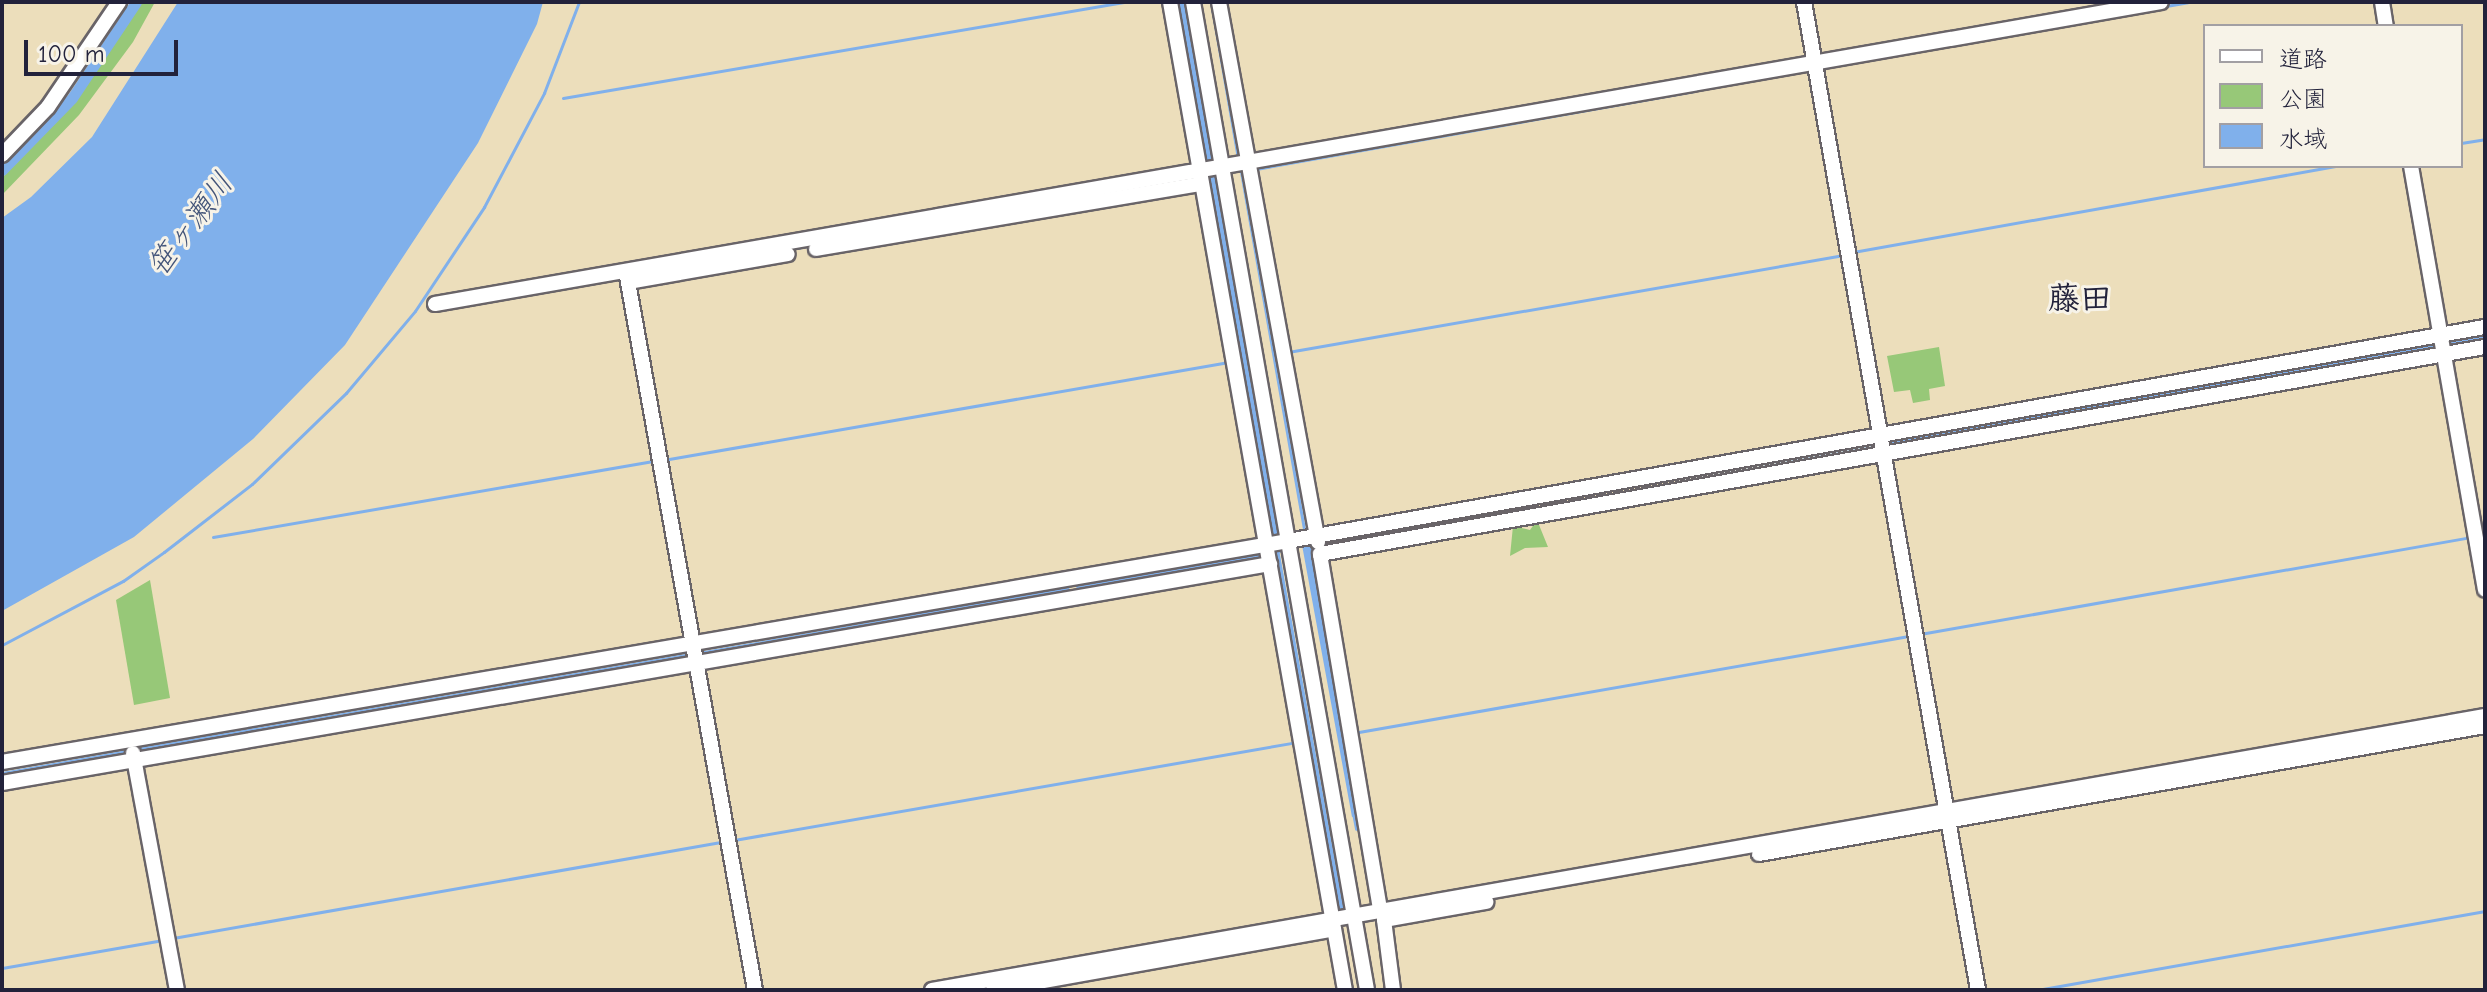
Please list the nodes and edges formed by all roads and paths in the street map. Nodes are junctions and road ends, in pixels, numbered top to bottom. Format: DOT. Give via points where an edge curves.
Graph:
graph roads {
  1 [pos="119,2"];
  2 [pos="1170,2"];
  3 [pos="1193,2"];
  4 [pos="1219,2"];
  5 [pos="1804,2"];
  6 [pos="2161,2"];
  7 [pos="2382,2"];
  8 [pos="2386,24"];
  9 [pos="1815,67"];
  10 [pos="2,155"];
  11 [pos="2411,168"];
  12 [pos="1227,171"];
  13 [pos="627,277"];
  14 [pos="435,304"];
  15 [pos="2485,327"];
  16 [pos="2441,344"];
  17 [pos="2485,347"];
  18 [pos="1881,445"];
  19 [pos="1292,546"];
  20 [pos="2485,590"];
  21 [pos="695,653"];
  22 [pos="2485,716"];
  23 [pos="2485,726"];
  24 [pos="133,750"];
  25 [pos="2,762"];
  26 [pos="2,783"];
  27 [pos="1947,816"];
  28 [pos="1353,822"];
  29 [pos="1363,915"];
  30 [pos="997,985"];
  31 [pos="177,990"];
  32 [pos="755,990"];
  33 [pos="932,990"];
  34 [pos="1345,990"];
  35 [pos="1367,990"];
  36 [pos="1393,990"];
  37 [pos="1978,990"];
  1 -- 10 [label="street" via="48,107"];
  2 -- 12 [label="street"];
  3 -- 12 [label="street"];
  4 -- 12 [label="street"];
  5 -- 9 [label="street"];
  6 -- 9 [label="street"];
  7 -- 8 [label="street"];
  9 -- 12 [label="street"];
  9 -- 18 [label="street"];
  11 -- 16 [label="street"];
  12 -- 13 [label="street"];
  12 -- 19 [label="street"];
  12 -- 19 [label="street"];
  12 -- 19 [label="street" via="1283,353"];
  13 -- 14 [label="street"];
  13 -- 21 [label="street"];
  15 -- 16 [label="street"];
  16 -- 17 [label="street"];
  16 -- 18 [label="street"];
  16 -- 20 [label="street"];
  18 -- 19 [label="street"];
  18 -- 27 [label="street"];
  19 -- 21 [label="street"];
  19 -- 28 [label="street"];
  19 -- 28 [label="street"];
  19 -- 29 [label="street"];
  21 -- 24 [label="street"];
  21 -- 32 [label="street"];
  22 -- 27 [label="street"];
  23 -- 27 [label="street"];
  24 -- 25 [label="street"];
  24 -- 26 [label="street"];
  24 -- 31 [label="street"];
  27 -- 29 [label="street"];
  27 -- 37 [label="street"];
  28 -- 29 [label="street"];
  28 -- 29 [label="street"];
  29 -- 30 [label="street"];
  29 -- 34 [label="street"];
  29 -- 35 [label="street"];
  29 -- 36 [label="street"];
  30 -- 33 [label="street"];
}
